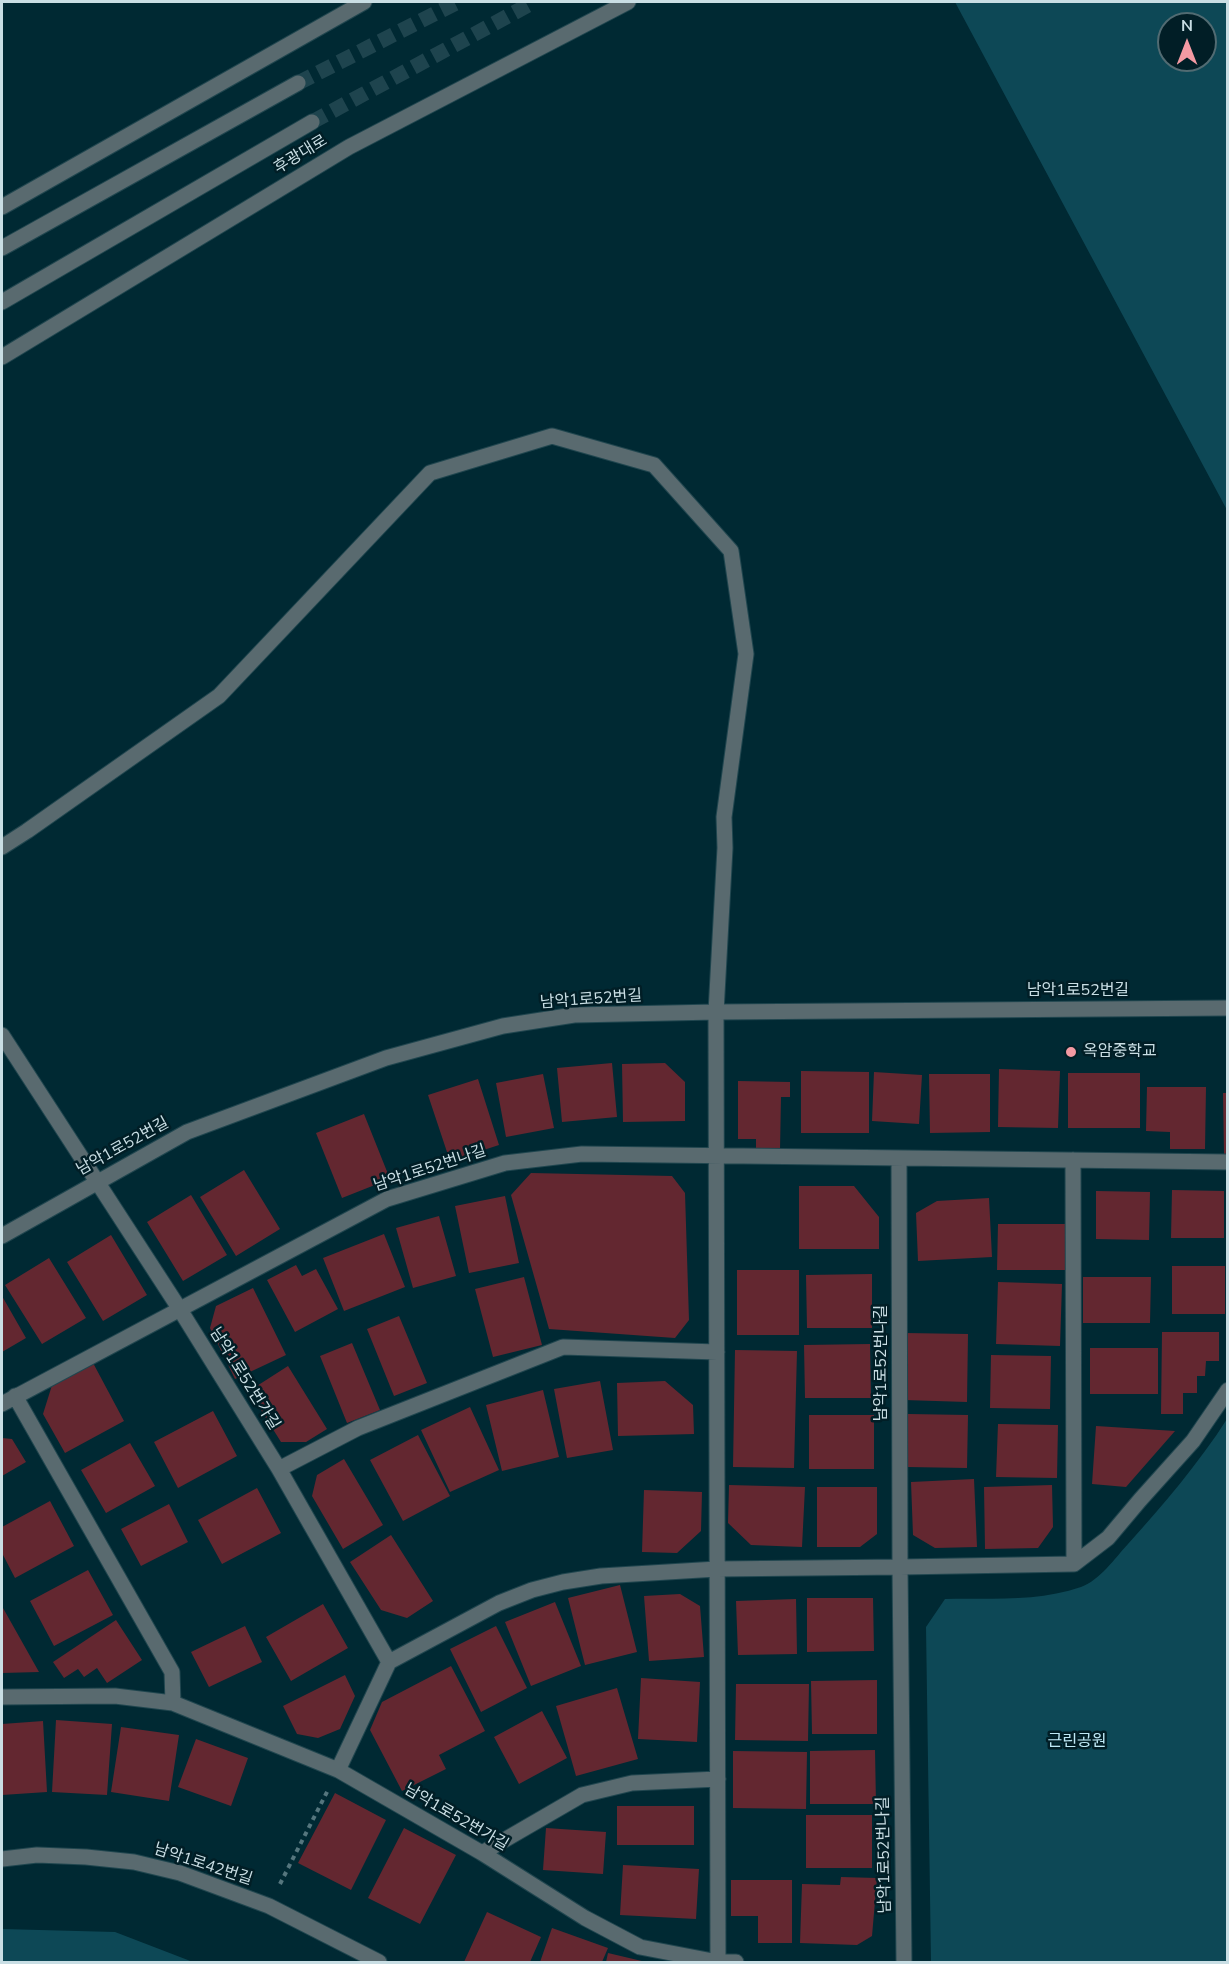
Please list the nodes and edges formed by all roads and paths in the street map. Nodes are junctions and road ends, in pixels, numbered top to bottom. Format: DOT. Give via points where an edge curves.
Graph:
graph roads {
  1 [pos="363,2"];
  2 [pos="628,2"];
  3 [pos="298,83"];
  4 [pos="312,122"];
  5 [pos="2,207"];
  6 [pos="2,248"];
  7 [pos="2,302"];
  8 [pos="2,357"];
  9 [pos="2,847"];
  10 [pos="1227,1008"];
  11 [pos="716,1012"];
  12 [pos="2,1035"];
  13 [pos="716,1155"];
  14 [pos="899,1158"];
  15 [pos="1073,1160"];
  16 [pos="1227,1162"];
  17 [pos="96,1183"];
  18 [pos="2,1236"];
  19 [pos="179,1308"];
  20 [pos="717,1352"];
  21 [pos="1227,1389"];
  22 [pos="15,1396"];
  23 [pos="2,1404"];
  24 [pos="279,1469"];
  25 [pos="1074,1564"];
  26 [pos="900,1567"];
  27 [pos="717,1569"];
  28 [pos="389,1662"];
  29 [pos="2,1697"];
  30 [pos="173,1703"];
  31 [pos="338,1770"];
  32 [pos="718,1779"];
  33 [pos="483,1853"];
  34 [pos="2,1859"];
  35 [pos="269,1906"];
  36 [pos="379,1962"];
  37 [pos="718,1962"];
  38 [pos="736,1962"];
  39 [pos="904,1962"];
  1 -- 5 [label="street"];
  2 -- 8 [label="street, 후광대로" via="349,147"];
  3 -- 6 [label="street"];
  4 -- 7 [label="street, 후광대로"];
  9 -- 11 [label="street" via="219,696 430,472 552,436 654,465 731,551 746,654 724,817"];
  10 -- 11 [label="street, 남악1로52번길"];
  11 -- 13 [label="street"];
  11 -- 17 [label="street, 남악1로52번길" via="574,1016 503,1026 450,1040 386,1059 188,1132"];
  12 -- 17 [label="street, 남악1로52번가길"];
  13 -- 14 [label="street, 남악1로52번나길"];
  13 -- 19 [label="street, 남악1로52번나길" via="582,1154 505,1163 387,1198"];
  13 -- 20 [label="street"];
  14 -- 15 [label="street, 남악1로52번나길"];
  14 -- 26 [label="street, 남악1로52번나길"];
  15 -- 16 [label="street, 남악1로52번나길"];
  15 -- 25 [label="street"];
  17 -- 18 [label="street, 남악1로52번길"];
  17 -- 19 [label="street, 남악1로52번가길"];
  19 -- 22 [label="street"];
  19 -- 24 [label="street, 남악1로52번가길"];
  20 -- 24 [label="street" via="562,1347 358,1428"];
  20 -- 27 [label="street"];
  21 -- 25 [label="street" via="1193,1441 1108,1538"];
  22 -- 23 [label="street"];
  22 -- 30 [label="street" via="172,1672"];
  24 -- 28 [label="street, 남악1로52번가길"];
  25 -- 26 [label="street"];
  26 -- 27 [label="street"];
  26 -- 39 [label="street, 남악1로52번나길"];
  27 -- 28 [label="street" via="601,1576 532,1590 499,1603"];
  27 -- 32 [label="street"];
  28 -- 31 [label="street"];
  29 -- 30 [label="street, 남악1로52번가길" via="115,1696"];
  30 -- 31 [label="street, 남악1로52번가길"];
  31 -- 33 [label="street, 남악1로52번가길"];
  31 -- 35 [label="path"];
  32 -- 33 [label="street" via="632,1783 582,1795"];
  32 -- 37 [label="street"];
  33 -- 37 [label="street, 남악1로52번가길" via="585,1918 640,1947"];
  34 -- 35 [label="street, 남악1로42번길" via="37,1855 134,1862 180,1873"];
  35 -- 36 [label="street, 남악1로42번길"];
  37 -- 38 [label="street"];
}
